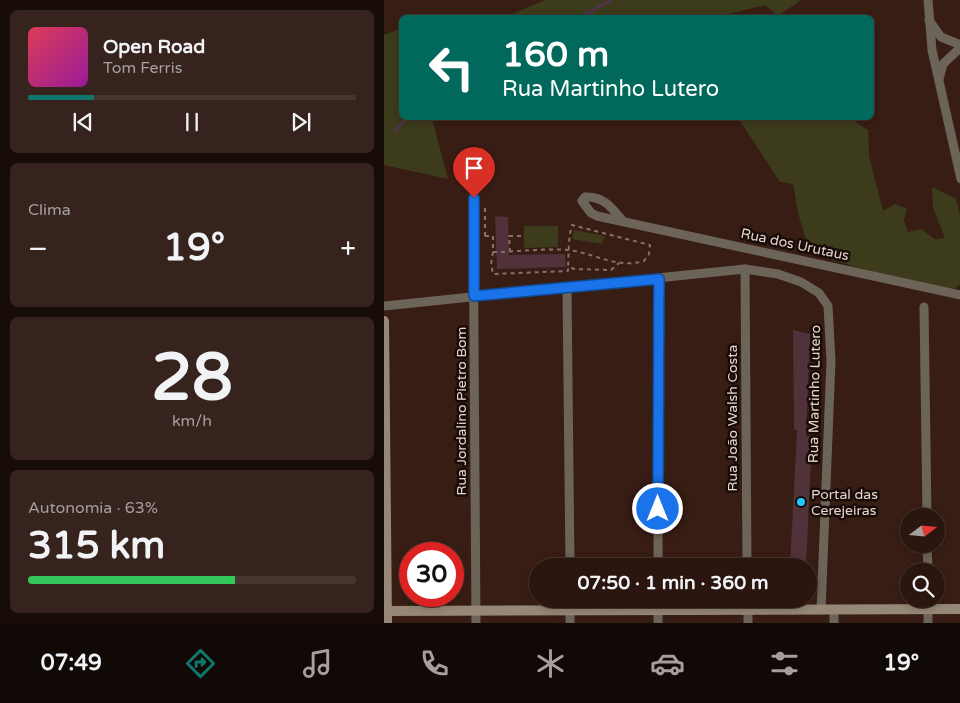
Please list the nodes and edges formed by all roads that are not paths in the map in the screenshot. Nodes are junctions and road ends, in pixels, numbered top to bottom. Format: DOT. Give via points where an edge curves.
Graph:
graph roads {
  1 [pos="928,0"];
  2 [pos="927,17"];
  3 [pos="960,46"];
  4 [pos="938,82"];
  5 [pos="960,179"];
  6 [pos="474,198"];
  7 [pos="623,221"];
  8 [pos="745,268"];
  9 [pos="659,279"];
  10 [pos="567,288"];
  11 [pos="958,294"];
  12 [pos="474,296"];
  13 [pos="384,306"];
  14 [pos="924,307"];
  15 [pos="384,321"];
  16 [pos="927,508"];
  17 [pos="570,558"];
  18 [pos="658,558"];
  19 [pos="747,558"];
  20 [pos="900,606"];
  21 [pos="945,607"];
  22 [pos="570,608"];
  23 [pos="928,608"];
  24 [pos="960,609"];
  25 [pos="748,610"];
  26 [pos="821,610"];
  27 [pos="834,610"];
  28 [pos="386,611"];
  29 [pos="476,611"];
  30 [pos="658,611"];
  31 [pos="570,612"];
  32 [pos="387,623"];
  33 [pos="476,623"];
  34 [pos="570,623"];
  35 [pos="658,623"];
  36 [pos="748,623"];
  37 [pos="834,623"];
  38 [pos="928,623"];
  1 -- 2 [label="street"];
  2 -- 3 [label="street" via="941,37"];
  2 -- 4 [label="street"];
  3 -- 4 [label="street" via="944,64"];
  4 -- 5 [label="street"];
  6 -- 12 [label="street, Rua Jordalino Pietro Bom"];
  7 -- 11 [label="street, Rua dos Urutaus"];
  8 -- 9 [label="street, Rua Martinho Lutero"];
  8 -- 19 [label="street, Rua João Walsh Costa"];
  8 -- 26 [label="street, Rua Martinho Lutero" via="801,282 819,293 828,306 831,361"];
  9 -- 10 [label="street, Rua Martinho Lutero"];
  9 -- 18 [label="street"];
  10 -- 12 [label="street, Rua Martinho Lutero"];
  10 -- 17 [label="street"];
  12 -- 13 [label="street, Rua Martinho Lutero"];
  12 -- 29 [label="street, Rua Jordalino Pietro Bom"];
  14 -- 16 [label="street"];
  15 -- 28 [label="street"];
  20 -- 27 [label="street"];
  21 -- 24 [label="street"];
  22 -- 31 [label="street"];
  23 -- 38 [label="street"];
  25 -- 26 [label="street"];
  25 -- 30 [label="street"];
  25 -- 36 [label="street"];
  26 -- 27 [label="street"];
  27 -- 37 [label="street"];
  28 -- 29 [label="street"];
  28 -- 32 [label="street"];
  29 -- 31 [label="street"];
  29 -- 33 [label="street, Rua Jordalino Pietro Bom"];
  30 -- 31 [label="street"];
  30 -- 35 [label="street"];
  31 -- 34 [label="street"];
}
